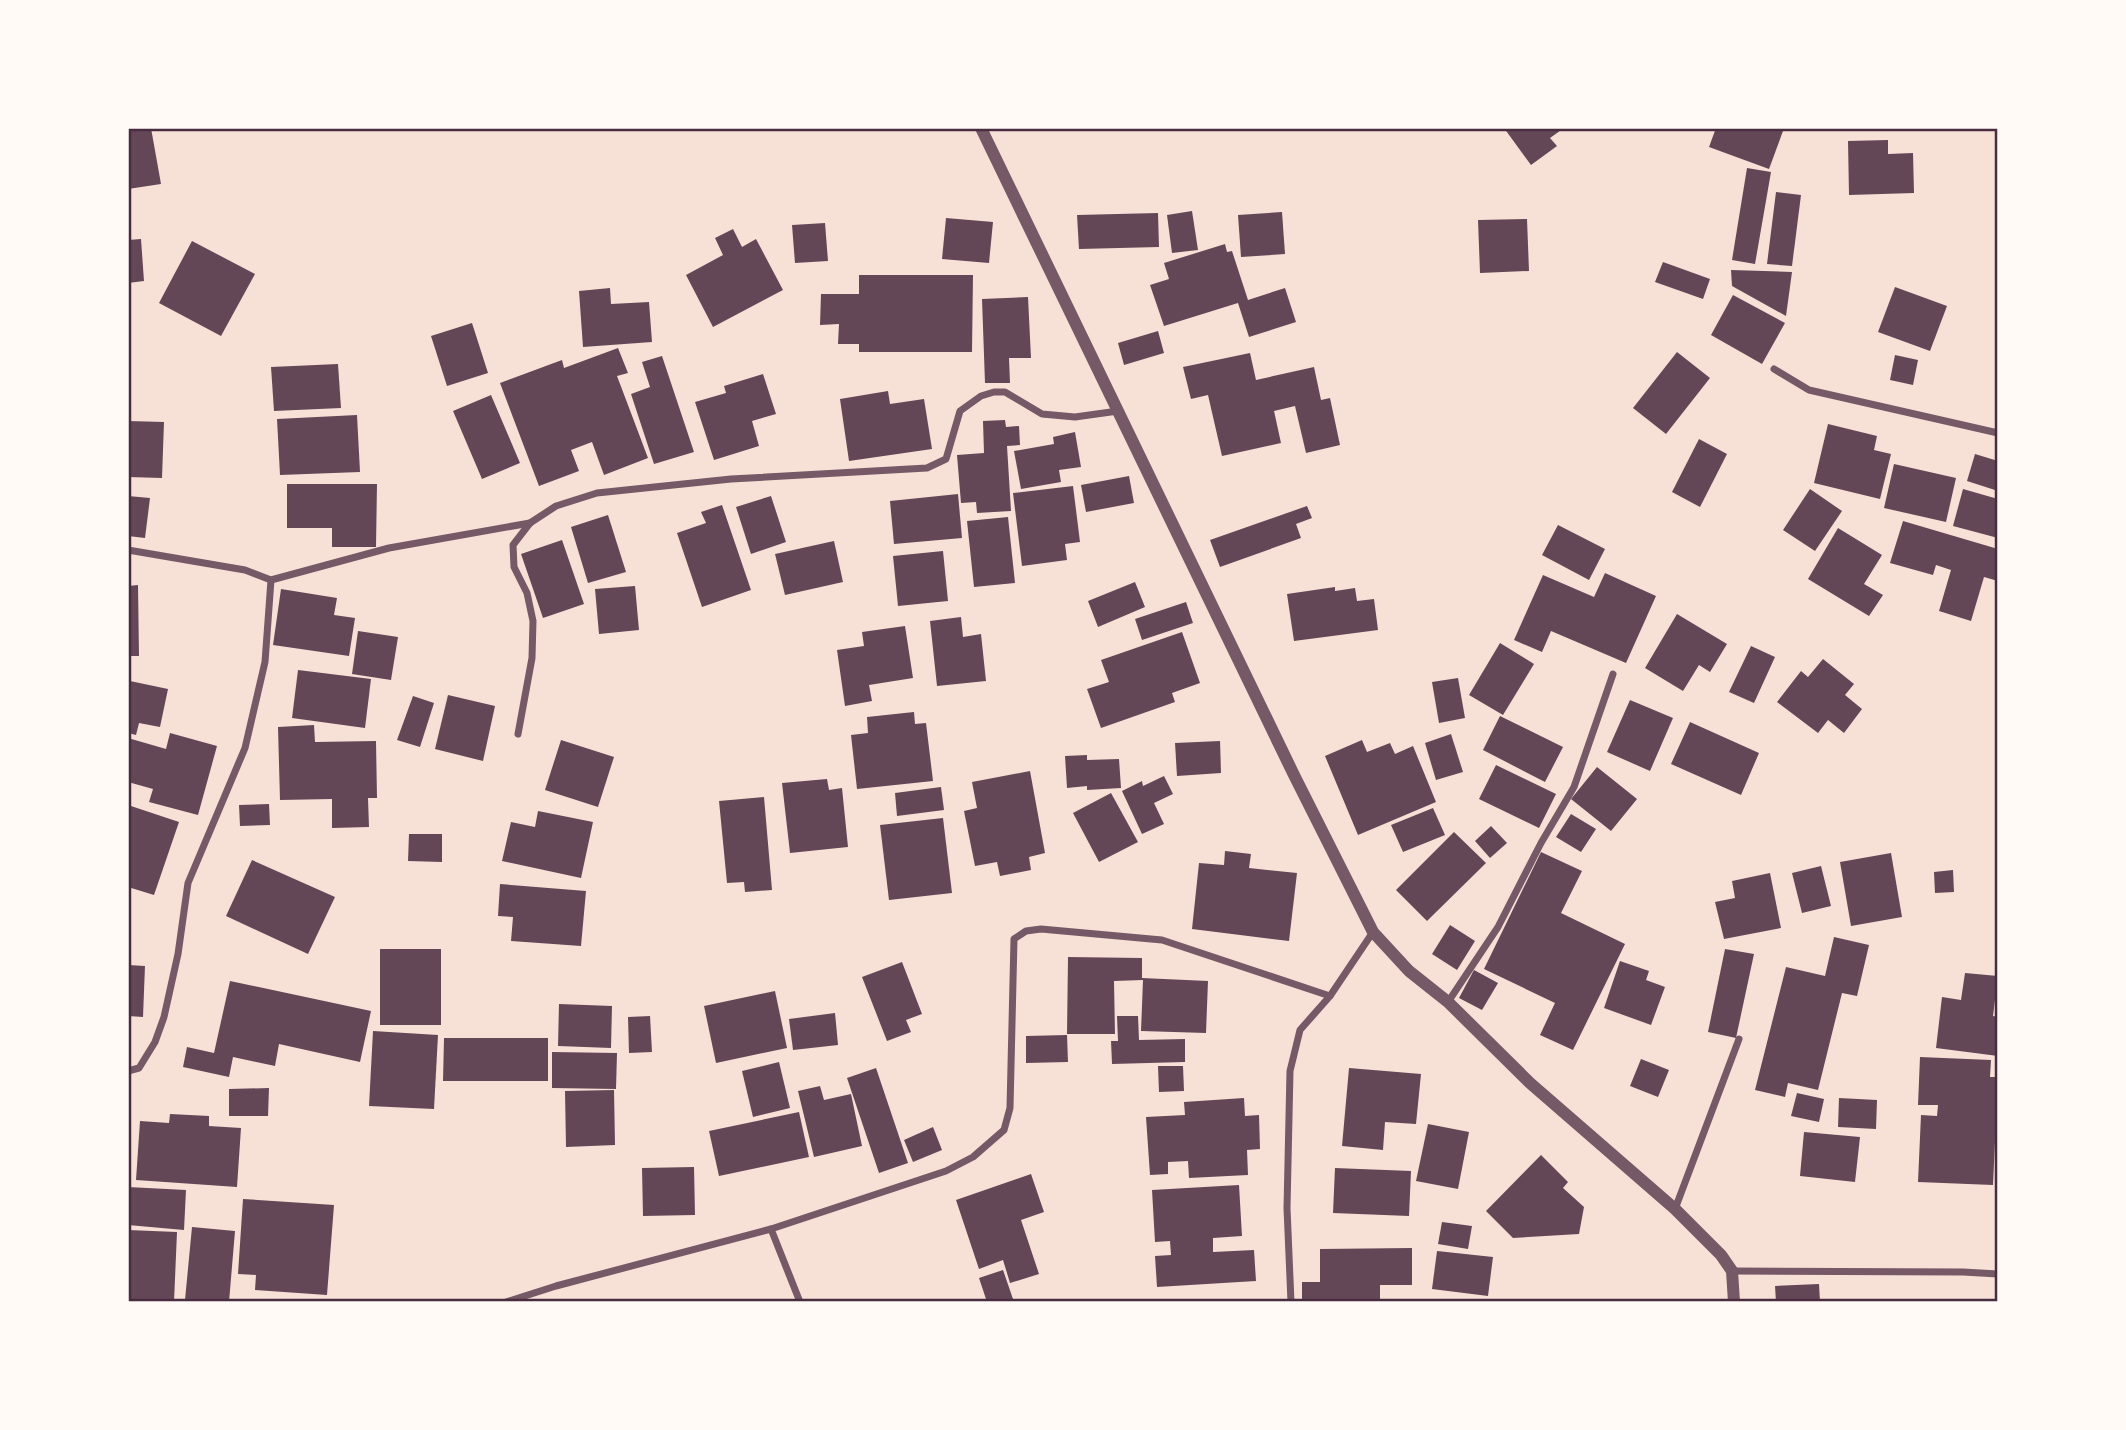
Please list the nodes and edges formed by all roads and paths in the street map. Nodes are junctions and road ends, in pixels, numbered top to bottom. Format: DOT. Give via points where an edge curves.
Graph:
graph roads {
  1 [pos="981,128"];
  2 [pos="1774,369"];
  3 [pos="1118,411"];
  4 [pos="1998,433"];
  5 [pos="530,523"];
  6 [pos="128,550"];
  7 [pos="271,580"];
  8 [pos="1613,674"];
  9 [pos="517,734"];
  10 [pos="1373,932"];
  11 [pos="1330,996"];
  12 [pos="1448,1002"];
  13 [pos="1739,1039"];
  14 [pos="128,1072"];
  15 [pos="1675,1209"];
  16 [pos="771,1229"];
  17 [pos="1732,1271"];
  18 [pos="1998,1274"];
  19 [pos="506,1302"];
  20 [pos="800,1302"];
  21 [pos="1291,1302"];
  22 [pos="1734,1302"];
  1 -- 3 [label="street"];
  2 -- 4 [label="street" via="1809,390"];
  3 -- 5 [label="street" via="1075,417 1042,414 1005,392 994,393 960,411 946,459 927,468 731,479 597,493 555,506"];
  3 -- 10 [label="street"];
  5 -- 7 [label="street" via="389,548"];
  5 -- 9 [label="street" via="513,545 514,568 527,593 533,621 532,659"];
  6 -- 7 [label="street" via="245,570"];
  7 -- 14 [label="street" via="265,662 245,748 188,883 178,954 155,1042 139,1068"];
  8 -- 12 [label="street" via="1574,787 1498,927"];
  10 -- 11 [label="street"];
  10 -- 12 [label="street" via="1409,971"];
  11 -- 16 [label="street" via="1162,940 1026,931 1014,939 1010,1108 1004,1130 973,1157 946,1171"];
  11 -- 21 [label="street" via="1300,1030 1290,1071 1287,1208"];
  12 -- 15 [label="street" via="1530,1083"];
  13 -- 15 [label="street"];
  15 -- 17 [label="street"];
  16 -- 19 [label="street"];
  16 -- 20 [label="street"];
  17 -- 18 [label="street"];
  17 -- 22 [label="street"];
}
